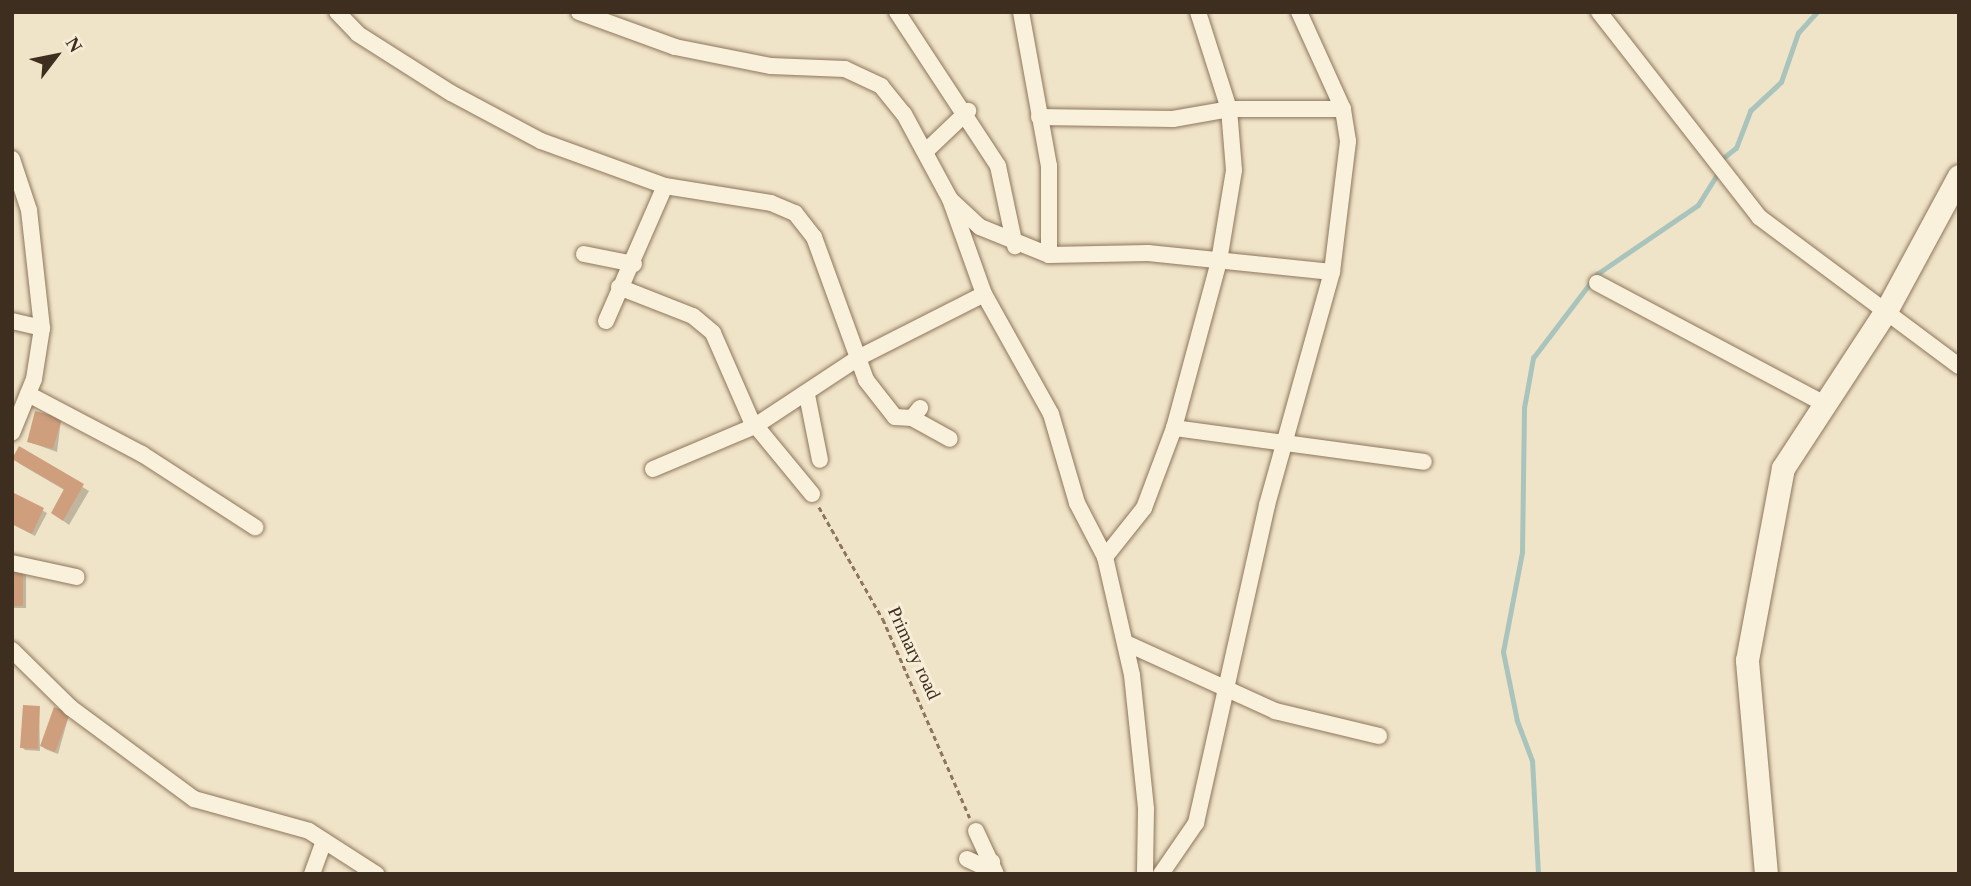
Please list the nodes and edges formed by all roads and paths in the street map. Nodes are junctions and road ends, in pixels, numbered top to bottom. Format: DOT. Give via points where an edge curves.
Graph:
graph roads {
  1 [pos="337,12"];
  2 [pos="579,12"];
  3 [pos="897,12"];
  4 [pos="1021,12"];
  5 [pos="1198,12"];
  6 [pos="1299,12"];
  7 [pos="1599,12"];
  8 [pos="1228,109"];
  9 [pos="1342,109"];
  10 [pos="968,111"];
  11 [pos="1039,117"];
  12 [pos="927,149"];
  13 [pos="12,159"];
  14 [pos="1959,176"];
  15 [pos="665,186"];
  16 [pos="950,199"];
  17 [pos="1015,246"];
  18 [pos="584,254"];
  19 [pos="1049,255"];
  20 [pos="1219,261"];
  21 [pos="634,264"];
  22 [pos="1332,272"];
  23 [pos="1597,283"];
  24 [pos="620,287"];
  25 [pos="984,294"];
  26 [pos="1887,309"];
  27 [pos="12,321"];
  28 [pos="606,321"];
  29 [pos="42,328"];
  30 [pos="858,358"];
  31 [pos="1959,366"];
  32 [pos="807,396"];
  33 [pos="22,397"];
  34 [pos="1823,403"];
  35 [pos="755,426"];
  36 [pos="1174,428"];
  37 [pos="12,433"];
  38 [pos="950,439"];
  39 [pos="1282,445"];
  40 [pos="820,460"];
  41 [pos="1424,462"];
  42 [pos="653,469"];
  43 [pos="813,494"];
  44 [pos="255,527"];
  45 [pos="1105,557"];
  46 [pos="12,563"];
  47 [pos="77,578"];
  48 [pos="1126,643"];
  49 [pos="12,650"];
  50 [pos="1229,693"];
  51 [pos="1379,736"];
  52 [pos="976,831"];
  53 [pos="324,841"];
  54 [pos="967,859"];
  55 [pos="994,868"];
  56 [pos="312,874"];
  57 [pos="376,874"];
  58 [pos="1145,874"];
  59 [pos="1161,874"];
  60 [pos="1766,874"];
  1 -- 15 [label="street" via="369,41 530,135"];
  2 -- 12 [label="street" via="675,47 771,66 845,69 881,86"];
  3 -- 10 [label="street"];
  4 -- 11 [label="street"];
  5 -- 8 [label="street"];
  6 -- 9 [label="street"];
  7 -- 26 [label="street" via="1759,218"];
  8 -- 9 [label="street"];
  8 -- 11 [label="street" via="1173,119"];
  8 -- 20 [label="street" via="1234,170"];
  9 -- 22 [label="street" via="1348,141"];
  10 -- 12 [label="street"];
  10 -- 17 [label="street" via="998,166"];
  11 -- 19 [label="street" via="1053,203"];
  12 -- 16 [label="street"];
  13 -- 29 [label="street" via="29,210"];
  14 -- 26 [label="street"];
  15 -- 21 [label="street"];
  15 -- 30 [label="street" via="771,203 795,213 814,237"];
  16 -- 17 [label="street" via="980,227"];
  16 -- 25 [label="street"];
  17 -- 19 [label="street"];
  18 -- 21 [label="street"];
  19 -- 20 [label="street" via="1149,253"];
  20 -- 22 [label="street"];
  20 -- 36 [label="street"];
  21 -- 24 [label="street"];
  22 -- 39 [label="street"];
  23 -- 34 [label="street"];
  24 -- 28 [label="street"];
  24 -- 35 [label="street" via="693,316 713,333"];
  25 -- 30 [label="street"];
  25 -- 45 [label="street" via="1051,414 1077,503"];
  26 -- 31 [label="street"];
  26 -- 34 [label="street"];
  27 -- 29 [label="street"];
  29 -- 33 [label="street"];
  30 -- 32 [label="street"];
  30 -- 38 [label="street" via="895,417 916,413"];
  32 -- 35 [label="street"];
  32 -- 40 [label="street"];
  33 -- 37 [label="street"];
  33 -- 44 [label="street" via="142,454"];
  34 -- 60 [label="street" via="1783,468 1747,660"];
  35 -- 42 [label="street"];
  35 -- 43 [label="street"];
  36 -- 39 [label="street"];
  36 -- 45 [label="street" via="1144,508"];
  39 -- 41 [label="street"];
  39 -- 50 [label="street"];
  43 -- 52 [label="path, Primary road" via="883,619"];
  45 -- 48 [label="street"];
  46 -- 47 [label="street"];
  48 -- 50 [label="street"];
  48 -- 58 [label="street" via="1146,809"];
  49 -- 53 [label="street" via="71,708 194,799 281,821"];
  50 -- 51 [label="street" via="1316,724"];
  50 -- 59 [label="street" via="1196,822"];
  52 -- 55 [label="street"];
  53 -- 56 [label="street"];
  53 -- 57 [label="street"];
  54 -- 55 [label="street"];
}
